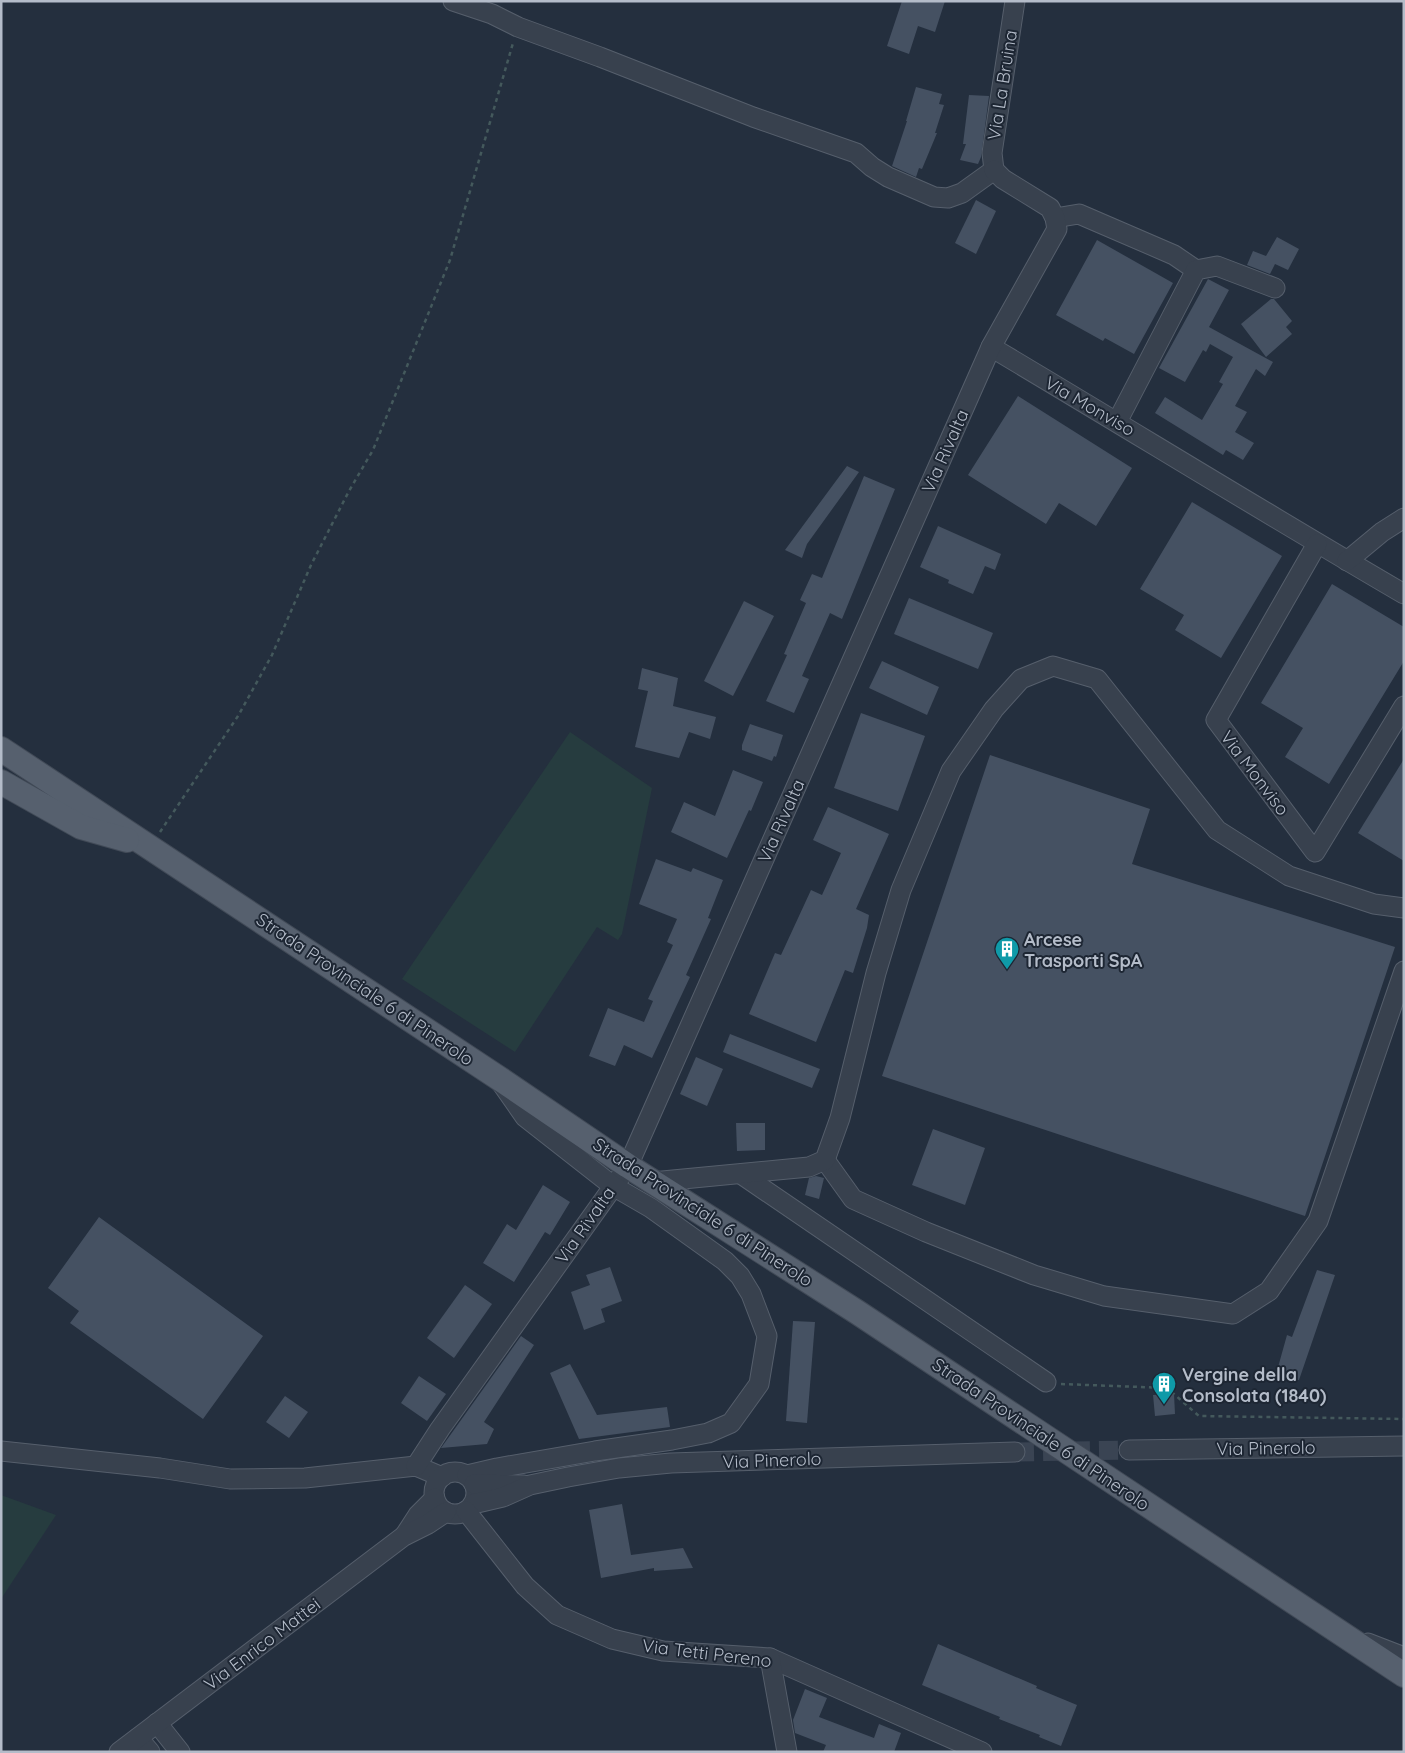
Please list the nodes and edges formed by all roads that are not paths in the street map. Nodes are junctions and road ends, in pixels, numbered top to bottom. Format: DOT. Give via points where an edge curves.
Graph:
graph roads {
  1 [pos="453,1"];
  2 [pos="1015,1"];
  3 [pos="994,170"];
  4 [pos="1056,218"];
  5 [pos="1196,270"];
  6 [pos="1275,288"];
  7 [pos="991,347"];
  8 [pos="1117,422"];
  9 [pos="1404,518"];
  10 [pos="1317,544"];
  11 [pos="1347,561"];
  12 [pos="1404,594"];
  13 [pos="1404,706"];
  14 [pos="1,750"];
  15 [pos="1,782"];
  16 [pos="150,847"];
  17 [pos="1404,908"];
  18 [pos="1404,971"];
  19 [pos="497,1077"];
  20 [pos="825,1160"];
  21 [pos="628,1166"];
  22 [pos="741,1174"];
  23 [pos="652,1182"];
  24 [pos="613,1186"];
  25 [pos="652,1208"];
  26 [pos="1046,1382"];
  27 [pos="1404,1446"];
  28 [pos="1128,1450"];
  29 [pos="1,1451"];
  30 [pos="1015,1452"];
  31 [pos="409,1468"];
  32 [pos="471,1480"];
  33 [pos="530,1485"];
  34 [pos="440,1493"];
  35 [pos="469,1508"];
  36 [pos="1336,1630"];
  37 [pos="1404,1657"];
  38 [pos="770,1658"];
  39 [pos="1404,1675"];
  40 [pos="157,1723"];
  41 [pos="138,1738"];
  42 [pos="119,1752"];
  43 [pos="150,1752"];
  44 [pos="180,1752"];
  45 [pos="787,1752"];
  46 [pos="982,1752"];
  1 -- 3 [label="street" via="856,154 888,177 934,196 948,198 962,193"];
  2 -- 3 [label="street, Via La Bruina" via="992,153"];
  3 -- 4 [label="street" via="1050,208"];
  4 -- 5 [label="street" via="1079,214 1174,255"];
  4 -- 7 [label="street, Via Rivalta" via="1057,229"];
  5 -- 6 [label="street" via="1217,266"];
  5 -- 8 [label="street"];
  7 -- 8 [label="street, Via Monviso"];
  7 -- 21 [label="street, Via Rivalta"];
  8 -- 10 [label="street, Via Monviso"];
  9 -- 11 [label="street"];
  10 -- 11 [label="street, Via Monviso"];
  10 -- 13 [label="street, Via Monviso" via="1216,720 1315,852"];
  11 -- 12 [label="street, Via Monviso"];
  14 -- 16 [label="main road, Strada Provinciale 6 di Pinerolo"];
  15 -- 16 [label="main road" via="81,827"];
  16 -- 19 [label="main road, Strada Provinciale 6 di Pinerolo"];
  17 -- 20 [label="street" via="1374,904 1289,876 1217,830 1097,679 1053,666 1021,679 994,709 951,771 901,890 876,973 840,1118"];
  18 -- 20 [label="street" via="1318,1221 1269,1291 1232,1314 1104,1296 1034,1275 853,1200"];
  19 -- 21 [label="main road, Strada Provinciale 6 di Pinerolo"];
  19 -- 24 [label="street" via="525,1117"];
  20 -- 22 [label="street" via="809,1167"];
  21 -- 23 [label="main road, Strada Provinciale 6 di Pinerolo"];
  21 -- 24 [label="street, Via Rivalta"];
  21 -- 25 [label="street"];
  22 -- 23 [label="street"];
  22 -- 26 [label="street"];
  23 -- 36 [label="main road, Strada Provinciale 6 di Pinerolo" via="865,1317"];
  24 -- 25 [label="street"];
  24 -- 31 [label="street, Via Rivalta"];
  25 -- 32 [label="street" via="725,1261 751,1294 767,1336 759,1384 731,1423 708,1432 507,1466"];
  27 -- 28 [label="street, Via Pinerolo"];
  29 -- 31 [label="street" via="230,1478 305,1478"];
  30 -- 33 [label="street, Via Pinerolo" via="671,1463 619,1468"];
  31 -- 34 [label="street"];
  32 -- 33 [label="street, Via Pinerolo"];
  32 -- 34 [label="street" via="455,1472"];
  32 -- 35 [label="street" via="476,1498"];
  33 -- 35 [label="street, Via Pinerolo"];
  34 -- 35 [label="street" via="459,1514"];
  34 -- 40 [label="street, Via Enrico Mattei" via="418,1515 404,1536"];
  35 -- 38 [label="street, Via Tetti Pereno" via="525,1586 558,1615 612,1639 663,1650"];
  36 -- 37 [label="street"];
  36 -- 39 [label="main road, Strada Provinciale 6 di Pinerolo"];
  38 -- 45 [label="street"];
  38 -- 46 [label="street, Via Tetti Pereno"];
  40 -- 41 [label="street, Via Enrico Mattei"];
  40 -- 44 [label="street"];
  41 -- 42 [label="street, Via Enrico Mattei"];
  41 -- 43 [label="street"];
}
